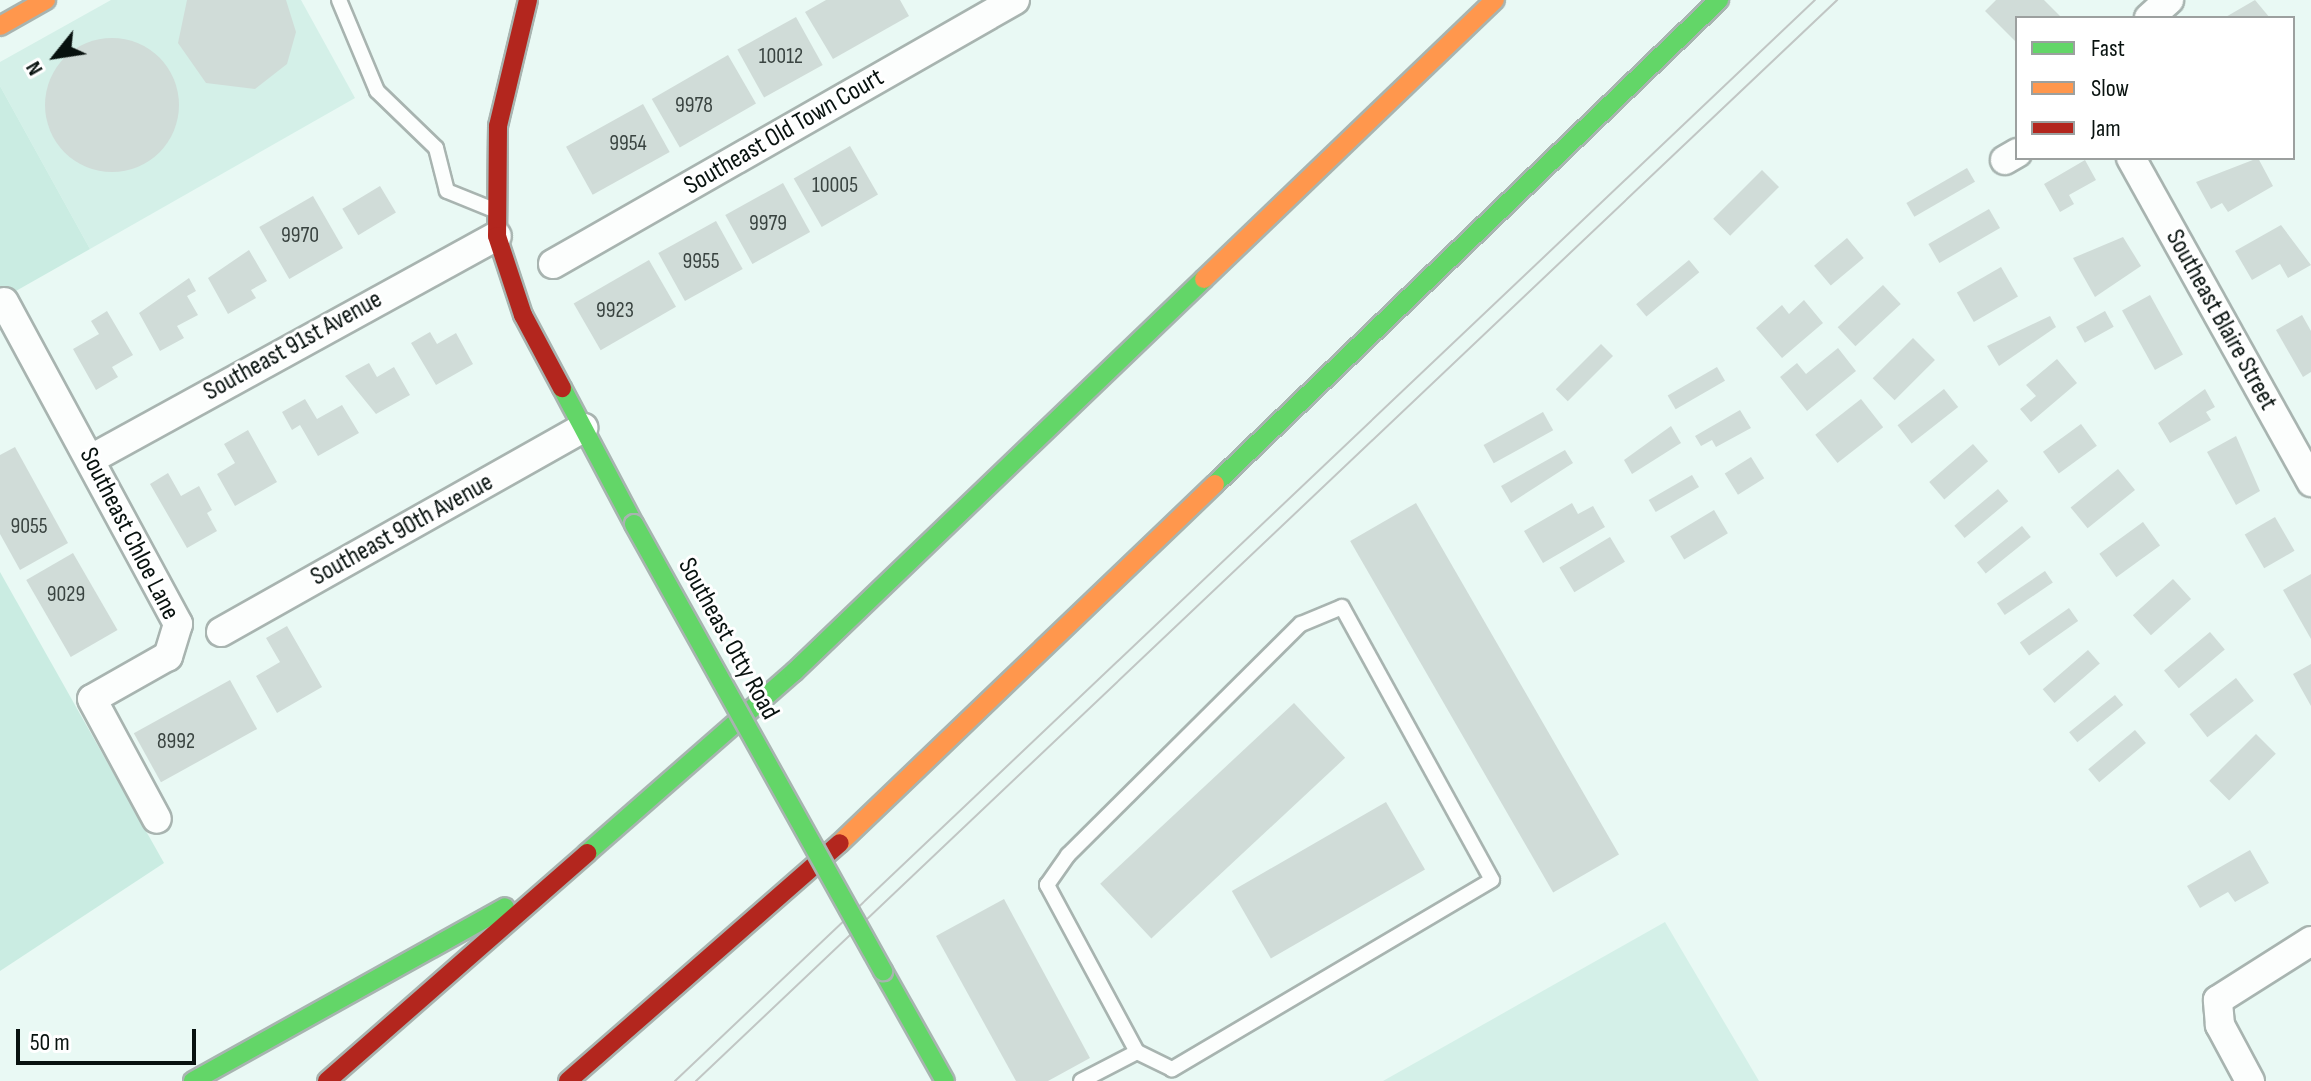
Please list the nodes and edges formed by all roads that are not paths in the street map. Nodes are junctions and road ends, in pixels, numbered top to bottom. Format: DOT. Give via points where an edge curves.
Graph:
graph roads {
  1 [pos="46,0"];
  2 [pos="339,0"];
  3 [pos="528,0"];
  4 [pos="1015,0"];
  5 [pos="1495,0"];
  6 [pos="1719,0"];
  7 [pos="2169,0"];
  8 [pos="2151,16"];
  9 [pos="0,26"];
  10 [pos="2132,160"];
  11 [pos="496,223"];
  12 [pos="553,264"];
  13 [pos="4,302"];
  14 [pos="583,428"];
  15 [pos="91,459"];
  16 [pos="2311,482"];
  17 [pos="221,632"];
  18 [pos="157,819"];
  19 [pos="591,857"];
  20 [pos="2311,941"];
  21 [pos="1137,1052"];
  22 [pos="193,1081"];
  23 [pos="327,1081"];
  24 [pos="568,1081"];
  25 [pos="945,1081"];
  26 [pos="1081,1081"];
  27 [pos="2250,1081"];
  1 -- 9 [label="main road"];
  2 -- 11 [label="lane" via="377,91 436,148 447,191"];
  3 -- 11 [label="main road, Southeast Otty Road" via="498,126"];
  4 -- 12 [label="street, Southeast Old Town Court"];
  5 -- 19 [label="main road"];
  6 -- 24 [label="main road" via="858,827"];
  7 -- 8 [label="street"];
  10 -- 16 [label="street, Southeast Blaire Street"];
  11 -- 14 [label="main road, Southeast Otty Road" via="511,288"];
  11 -- 15 [label="street, Southeast 91st Avenue"];
  13 -- 15 [label="street, Southeast Chloe Lane"];
  14 -- 17 [label="street, Southeast 90th Avenue"];
  14 -- 25 [label="main road, Southeast Otty Road, bridge"];
  15 -- 18 [label="street, Southeast Chloe Lane" via="178,624 168,656 92,699"];
  19 -- 22 [label="main road"];
  19 -- 23 [label="main road"];
  20 -- 27 [label="street" via="2218,1000 2220,1025"];
  21 -- 21 [label="lane" via="1172,1069 1492,880 1342,607 1301,624 1068,855 1047,885"];
  21 -- 26 [label="lane"];
}
